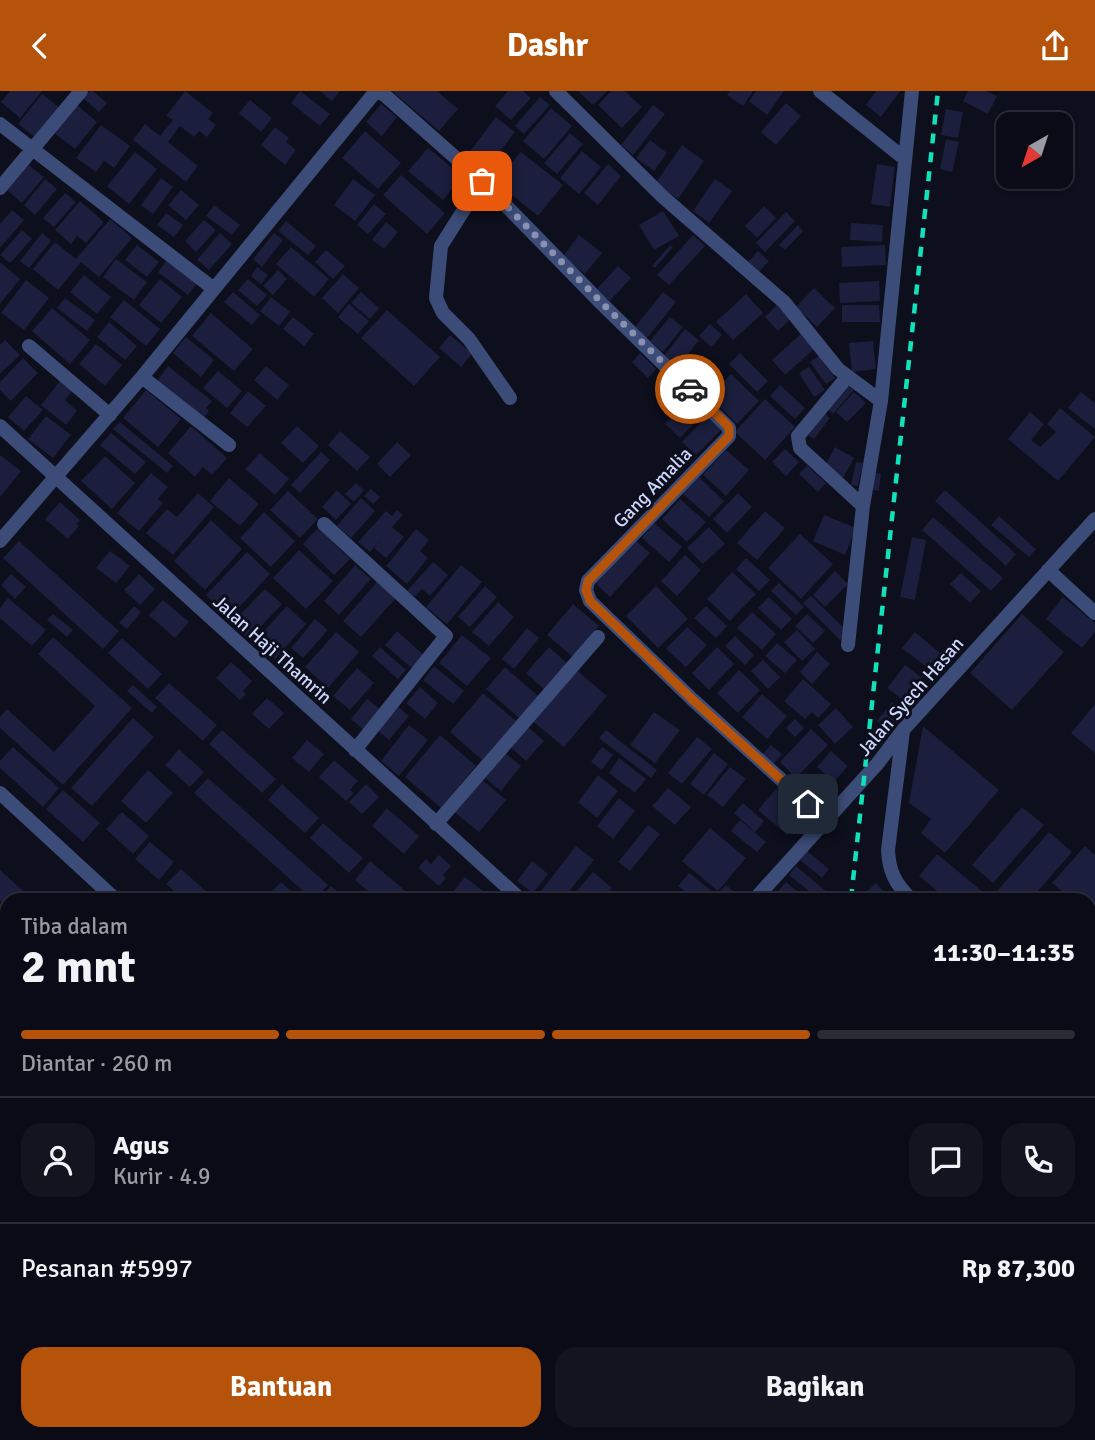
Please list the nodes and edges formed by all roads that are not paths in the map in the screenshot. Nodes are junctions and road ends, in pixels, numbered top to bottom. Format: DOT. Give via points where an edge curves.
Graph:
graph roads {
  1 [pos="81,91"];
  2 [pos="378,91"];
  3 [pos="556,91"];
  4 [pos="820,91"];
  5 [pos="912,91"];
  6 [pos="0,124"];
  7 [pos="33,149"];
  8 [pos="905,159"];
  9 [pos="482,181"];
  10 [pos="0,188"];
  11 [pos="214,289"];
  12 [pos="29,346"];
  13 [pos="142,377"];
  14 [pos="847,377"];
  15 [pos="510,398"];
  16 [pos="881,401"];
  17 [pos="110,415"];
  18 [pos="0,426"];
  19 [pos="229,445"];
  20 [pos="57,477"];
  21 [pos="863,506"];
  22 [pos="1095,519"];
  23 [pos="324,524"];
  24 [pos="0,541"];
  25 [pos="1048,571"];
  26 [pos="1095,613"];
  27 [pos="598,638"];
  28 [pos="848,645"];
  29 [pos="903,730"];
  30 [pos="355,750"];
  31 [pos="0,793"];
  32 [pos="827,821"];
  33 [pos="436,824"];
  34 [pos="108,893"];
  35 [pos="513,893"];
  36 [pos="761,893"];
  37 [pos="905,893"];
  1 -- 7 [label="street"];
  2 -- 9 [label="street, Gang Amalia"];
  2 -- 11 [label="street"];
  3 -- 14 [label="street" via="663,197 790,307"];
  4 -- 8 [label="street"];
  5 -- 8 [label="street"];
  6 -- 7 [label="street"];
  7 -- 10 [label="street"];
  7 -- 11 [label="street"];
  8 -- 16 [label="street"];
  9 -- 15 [label="street" via="442,246 436,298"];
  9 -- 32 [label="street, Gang Amalia" via="729,428 729,436 588,581 590,601"];
  11 -- 13 [label="street"];
  12 -- 17 [label="street"];
  13 -- 17 [label="street"];
  13 -- 19 [label="street"];
  14 -- 16 [label="street"];
  14 -- 21 [label="street" via="798,436 798,442"];
  16 -- 21 [label="street"];
  17 -- 20 [label="street"];
  18 -- 20 [label="street, Jalan Haji Thamrin"];
  20 -- 24 [label="street"];
  20 -- 30 [label="street, Jalan Haji Thamrin"];
  21 -- 28 [label="street"];
  22 -- 25 [label="street, Jalan Syech Hasan"];
  23 -- 30 [label="street" via="446,636"];
  25 -- 26 [label="street"];
  25 -- 29 [label="street, Jalan Syech Hasan"];
  27 -- 33 [label="street"];
  29 -- 32 [label="street, Jalan Syech Hasan"];
  29 -- 37 [label="street" via="888,850 894,881"];
  30 -- 33 [label="street, Jalan Haji Thamrin"];
  31 -- 34 [label="street"];
  32 -- 36 [label="street, Jalan Syech Hasan"];
  33 -- 35 [label="street, Jalan Haji Thamrin"];
}
